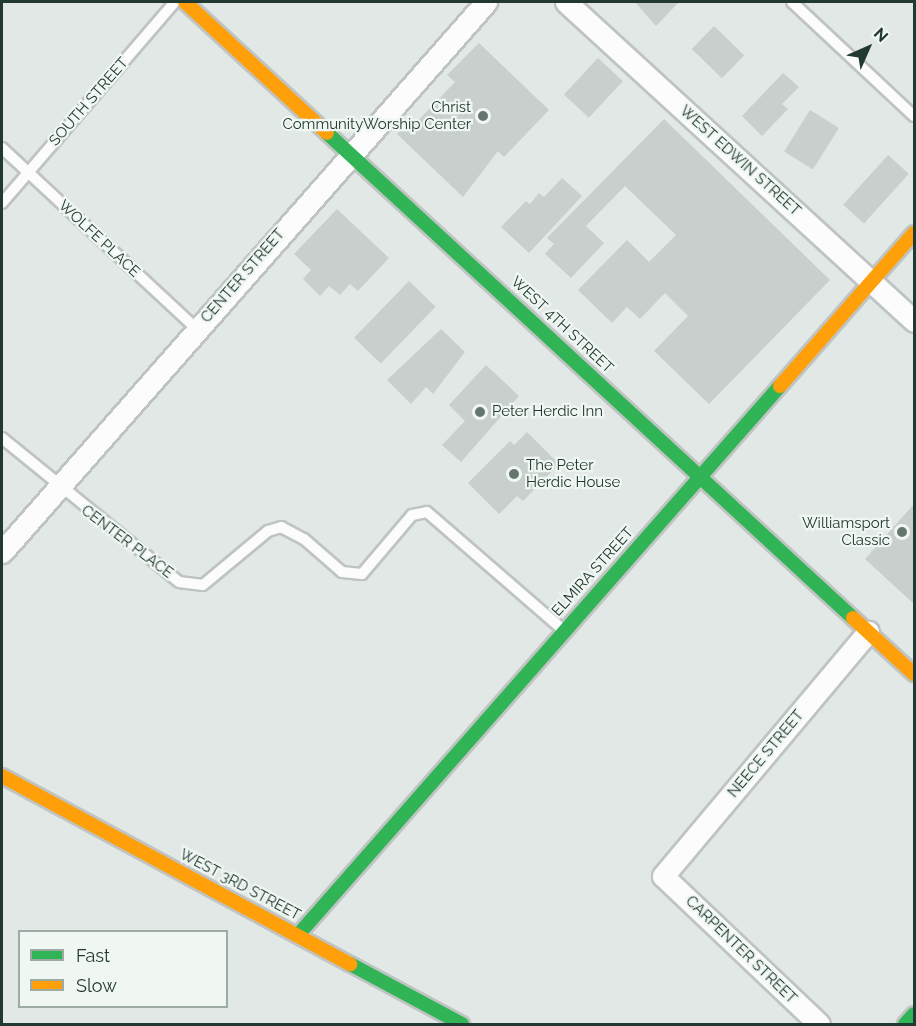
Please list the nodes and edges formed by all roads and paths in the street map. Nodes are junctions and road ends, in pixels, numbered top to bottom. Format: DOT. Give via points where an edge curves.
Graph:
graph roads {
  1 [pos="175,2"];
  2 [pos="185,2"];
  3 [pos="486,2"];
  4 [pos="566,2"];
  5 [pos="792,2"];
  6 [pos="915,116"];
  7 [pos="2,148"];
  8 [pos="352,153"];
  9 [pos="28,173"];
  10 [pos="2,203"];
  11 [pos="915,233"];
  12 [pos="872,282"];
  13 [pos="915,321"];
  14 [pos="197,328"];
  15 [pos="2,438"];
  16 [pos="701,476"];
  17 [pos="56,488"];
  18 [pos="2,552"];
  19 [pos="563,630"];
  20 [pos="868,632"];
  21 [pos="915,674"];
  22 [pos="2,776"];
  23 [pos="663,876"];
  24 [pos="298,935"];
  25 [pos="915,1014"];
  26 [pos="462,1024"];
  27 [pos="819,1024"];
  28 [pos="905,1024"];
  1 -- 9 [label="lane, SOUTH STREET"];
  2 -- 8 [label="main road, WEST 4TH STREET"];
  3 -- 8 [label="street, CENTER STREET"];
  4 -- 12 [label="street, WEST EDWIN STREET"];
  5 -- 6 [label="lane"];
  7 -- 9 [label="lane, WOLFE PLACE"];
  8 -- 14 [label="street, CENTER STREET"];
  8 -- 16 [label="main road, WEST 4TH STREET"];
  9 -- 10 [label="lane, SOUTH STREET"];
  9 -- 14 [label="lane, WOLFE PLACE"];
  11 -- 12 [label="main road, ELMIRA STREET"];
  12 -- 13 [label="street, WEST EDWIN STREET"];
  12 -- 16 [label="main road, ELMIRA STREET"];
  14 -- 17 [label="street, CENTER STREET"];
  15 -- 17 [label="lane, CENTER PLACE"];
  16 -- 19 [label="main road, ELMIRA STREET"];
  16 -- 20 [label="main road, WEST 4TH STREET"];
  17 -- 18 [label="street, CENTER STREET"];
  17 -- 19 [label="lane, CENTER PLACE" via="171,577 195,586 219,576 268,531 281,527 304,539 342,572 363,574 412,515 427,512"];
  19 -- 24 [label="main road, ELMIRA STREET"];
  20 -- 21 [label="main road, WEST 4TH STREET"];
  20 -- 23 [label="street, NEECE STREET"];
  22 -- 24 [label="main road, WEST 3RD STREET"];
  23 -- 27 [label="street, CARPENTER STREET"];
  24 -- 26 [label="main road, WEST 3RD STREET"];
  25 -- 28 [label="main road"];
}
